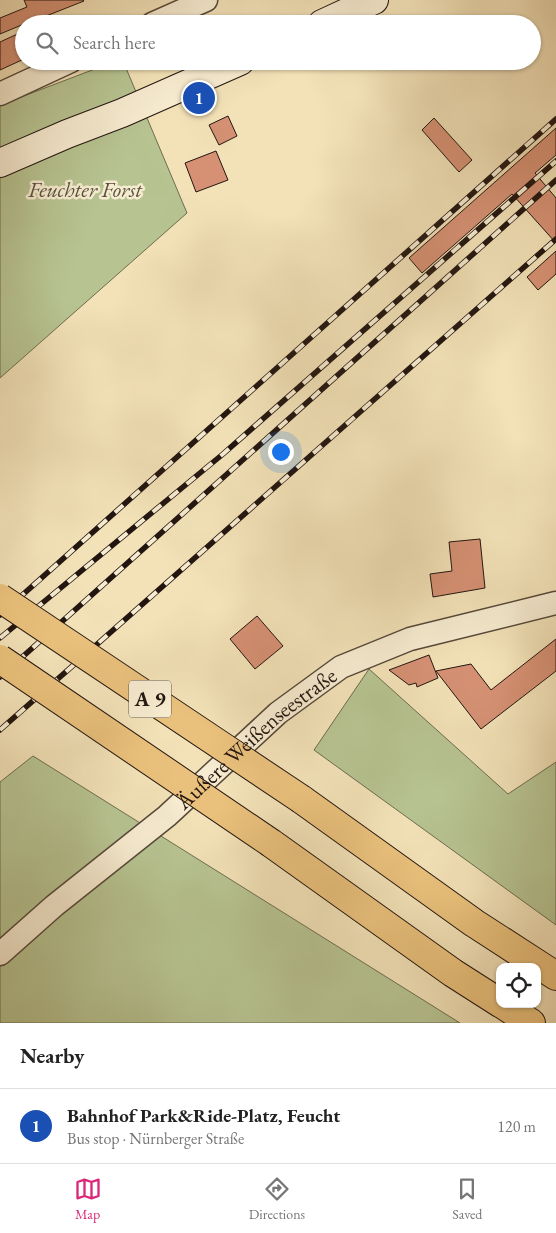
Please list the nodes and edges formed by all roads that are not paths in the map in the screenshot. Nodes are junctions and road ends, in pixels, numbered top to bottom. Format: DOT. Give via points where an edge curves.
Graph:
graph roads {
  1 [pos="206,0"];
  2 [pos="374,0"];
  3 [pos="172,15"];
  4 [pos="342,15"];
  5 [pos="52,70"];
  6 [pos="220,70"];
  7 [pos="0,94"];
  8 [pos="0,163"];
  9 [pos="0,598"];
  10 [pos="556,603"];
  11 [pos="0,659"];
  12 [pos="0,954"];
  13 [pos="556,976"];
  14 [pos="496,1001"];
  15 [pos="507,1008"];
  16 [pos="531,1023"];
  1 -- 3 [label="street"];
  2 -- 4 [label="main road"];
  5 -- 7 [label="street"];
  6 -- 8 [label="main road"];
  9 -- 13 [label="highway, A 9, bridge" via="301,799"];
  10 -- 12 [label="street, Äußere Weißenseestraße" via="410,639 341,667 278,713 167,816 54,906"];
  11 -- 14 [label="highway, A 9, bridge"];
  15 -- 16 [label="highway, A 9"];
}
